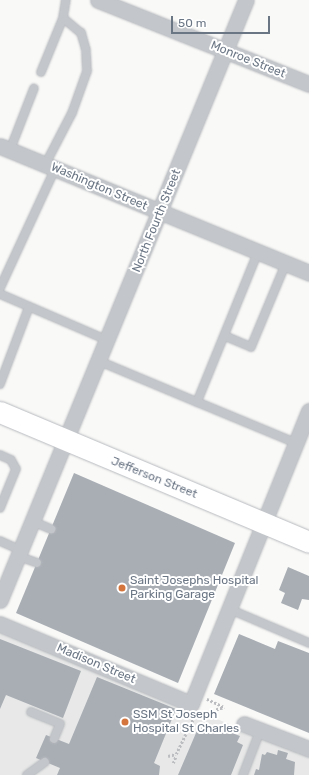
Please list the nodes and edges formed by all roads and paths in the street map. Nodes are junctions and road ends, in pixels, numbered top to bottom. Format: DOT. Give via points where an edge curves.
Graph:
graph roads {
  1 [pos="66,0"];
  2 [pos="98,0"];
  3 [pos="246,0"];
  4 [pos="63,18"];
  5 [pos="226,51"];
  6 [pos="41,72"];
  7 [pos="309,84"];
  8 [pos="34,88"];
  9 [pos="5,148"];
  10 [pos="50,167"];
  11 [pos="161,213"];
  12 [pos="258,252"];
  13 [pos="286,263"];
  14 [pos="309,273"];
  15 [pos="0,288"];
  16 [pos="0,294"];
  17 [pos="28,306"];
  18 [pos="224,336"];
  19 [pos="107,340"];
  20 [pos="99,361"];
  21 [pos="0,384"];
  22 [pos="197,402"];
  23 [pos="309,411"];
  24 [pos="0,412"];
  25 [pos="66,442"];
  26 [pos="296,443"];
  27 [pos="0,455"];
  28 [pos="0,508"];
  29 [pos="32,521"];
  30 [pos="263,523"];
  31 [pos="51,528"];
  32 [pos="0,541"];
  33 [pos="309,542"];
  34 [pos="19,553"];
  35 [pos="37,563"];
  36 [pos="0,600"];
  37 [pos="229,609"];
  38 [pos="0,624"];
  39 [pos="309,643"];
  40 [pos="198,701"];
  41 [pos="31,712"];
  42 [pos="244,724"];
  43 [pos="260,731"];
  44 [pos="54,738"];
  45 [pos="309,749"];
  46 [pos="176,754"];
  47 [pos="168,756"];
  48 [pos="45,762"];
  49 [pos="173,763"];
  50 [pos="27,775"];
  51 [pos="243,775"];
  1 -- 4 [label="lane"];
  2 -- 5 [label="street, Monroe Street"];
  3 -- 5 [label="street, North Fourth Street"];
  4 -- 6 [label="lane"];
  4 -- 10 [label="lane" via="81,33 86,50 87,70"];
  5 -- 7 [label="street, Monroe Street"];
  5 -- 11 [label="street, North Fourth Street"];
  8 -- 9 [label="lane"];
  9 -- 10 [label="street, Washington Street"];
  10 -- 11 [label="street, Washington Street"];
  10 -- 15 [label="lane"];
  11 -- 12 [label="street, Washington Street"];
  11 -- 19 [label="street, North Fourth Street"];
  12 -- 13 [label="street, Washington Street"];
  12 -- 18 [label="lane"];
  13 -- 14 [label="street, Washington Street"];
  13 -- 18 [label="lane" via="251,347"];
  16 -- 17 [label="lane"];
  17 -- 19 [label="lane"];
  17 -- 21 [label="lane"];
  18 -- 22 [label="lane"];
  19 -- 20 [label="street, North Fourth Street"];
  20 -- 22 [label="lane"];
  20 -- 25 [label="street, North Fourth Street"];
  22 -- 26 [label="lane"];
  23 -- 26 [label="street"];
  24 -- 25 [label="street, Jefferson Street"];
  25 -- 29 [label="street, North Fourth Street"];
  25 -- 30 [label="street, Jefferson Street"];
  26 -- 30 [label="street"];
  27 -- 28 [label="lane" via="10,460 16,469"];
  29 -- 31 [label="lane"];
  29 -- 34 [label="street, North Fourth Street"];
  30 -- 33 [label="street, Jefferson Street"];
  30 -- 37 [label="street"];
  32 -- 34 [label="lane"];
  34 -- 35 [label="lane"];
  34 -- 36 [label="street, North Fourth Street"];
  37 -- 39 [label="lane"];
  37 -- 40 [label="street"];
  38 -- 40 [label="street, Madison Street"];
  40 -- 46 [label="path" via="224,707 197,713"];
  41 -- 44 [label="lane" via="60,724"];
  42 -- 43 [label="street"];
  43 -- 45 [label="street"];
  43 -- 51 [label="lane"];
  46 -- 47 [label="path"];
  46 -- 49 [label="path"];
  48 -- 50 [label="lane"];
}
